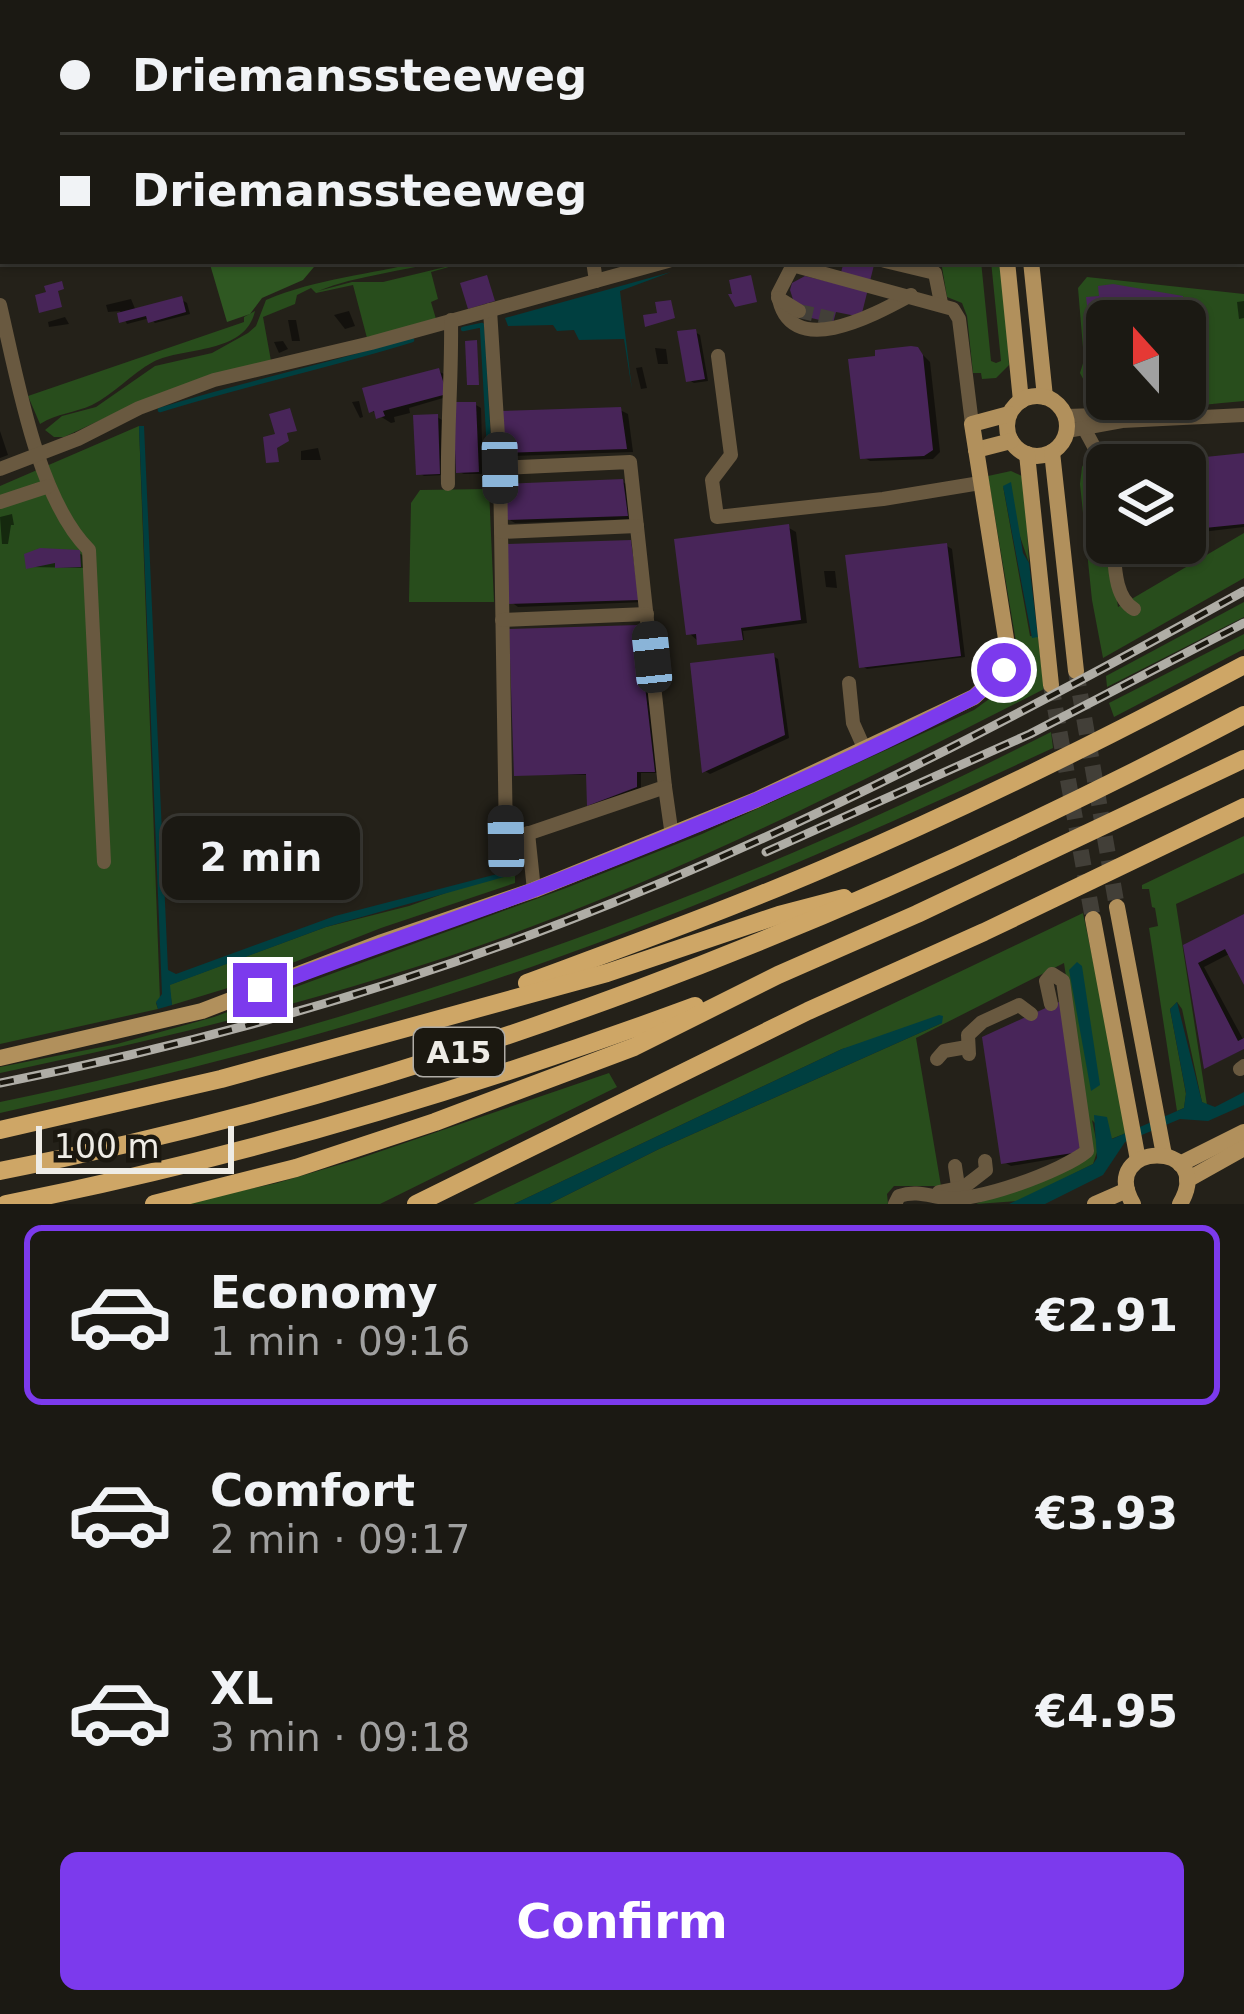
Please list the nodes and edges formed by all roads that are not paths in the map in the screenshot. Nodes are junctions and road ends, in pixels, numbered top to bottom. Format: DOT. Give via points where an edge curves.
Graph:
graph roads {
  1 [pos="593,264"];
  2 [pos="657,264"];
  3 [pos="792,264"];
  4 [pos="797,264"];
  5 [pos="1006,264"];
  6 [pos="1031,264"];
  7 [pos="935,268"];
  8 [pos="596,281"];
  9 [pos="911,295"];
  10 [pos="778,298"];
  11 [pos="943,304"];
  12 [pos="0,305"];
  13 [pos="490,310"];
  14 [pos="800,311"];
  15 [pos="451,320"];
  16 [pos="718,356"];
  17 [pos="1046,397"];
  18 [pos="1015,407"];
  19 [pos="1244,415"];
  20 [pos="1122,421"];
  21 [pos="972,424"];
  22 [pos="1073,426"];
  23 [pos="1011,441"];
  24 [pos="1087,444"];
  25 [pos="976,450"];
  26 [pos="1052,452"];
  27 [pos="1027,454"];
  28 [pos="40,455"];
  29 [pos="500,468"];
  30 [pos="0,470"];
  31 [pos="980,483"];
  32 [pos="448,484"];
  33 [pos="49,486"];
  34 [pos="0,502"];
  35 [pos="637,526"];
  36 [pos="501,532"];
  37 [pos="1116,564"];
  38 [pos="1134,609"];
  39 [pos="647,614"];
  40 [pos="502,620"];
  41 [pos="1244,665"];
  42 [pos="1076,671"];
  43 [pos="849,682"];
  44 [pos="1051,685"];
  45 [pos="1244,715"];
  46 [pos="865,750"];
  47 [pos="1244,759"];
  48 [pos="665,788"];
  49 [pos="1244,795"];
  50 [pos="1244,807"];
  51 [pos="528,833"];
  52 [pos="672,836"];
  53 [pos="1173,840"];
  54 [pos="104,862"];
  55 [pos="901,883"];
  56 [pos="534,890"];
  57 [pos="1117,908"];
  58 [pos="1093,919"];
  59 [pos="778,975"];
  60 [pos="1052,1004"];
  61 [pos="1019,1014"];
  62 [pos="422,1022"];
  63 [pos="0,1058"];
  64 [pos="938,1059"];
  65 [pos="0,1130"];
  66 [pos="1244,1132"];
  67 [pos="1244,1148"];
  68 [pos="1137,1154"];
  69 [pos="1173,1159"];
  70 [pos="985,1161"];
  71 [pos="955,1166"];
  72 [pos="0,1171"];
  73 [pos="959,1193"];
  74 [pos="1130,1197"];
  75 [pos="6,1204"];
  76 [pos="154,1204"];
  77 [pos="416,1204"];
  78 [pos="895,1204"];
  79 [pos="1095,1204"];
  80 [pos="1180,1204"];
  1 -- 8 [label="street"];
  2 -- 8 [label="street"];
  3 -- 10 [label="street"];
  4 -- 9 [label="street"];
  5 -- 18 [label="main road"];
  6 -- 17 [label="main road"];
  7 -- 11 [label="street"];
  8 -- 13 [label="street"];
  9 -- 10 [label="street" via="821,330 786,318"];
  9 -- 11 [label="street"];
  10 -- 14 [label="street"];
  11 -- 21 [label="street" via="959,319"];
  12 -- 28 [label="street"];
  13 -- 15 [label="street"];
  13 -- 29 [label="street"];
  15 -- 28 [label="street" via="214,380"];
  15 -- 32 [label="street"];
  16 -- 31 [label="street" via="731,455 712,480 717,518"];
  17 -- 18 [label="main road"];
  17 -- 22 [label="main road"];
  18 -- 21 [label="main road"];
  18 -- 23 [label="main road"];
  19 -- 20 [label="street"];
  20 -- 22 [label="street"];
  20 -- 22 [label="street" via="1098,415"];
  21 -- 25 [label="main road"];
  22 -- 24 [label="street"];
  22 -- 26 [label="main road"];
  23 -- 25 [label="main road"];
  23 -- 27 [label="main road"];
  25 -- 31 [label="main road"];
  26 -- 27 [label="main road"];
  26 -- 42 [label="main road"];
  27 -- 44 [label="main road"];
  28 -- 30 [label="street"];
  28 -- 33 [label="street"];
  29 -- 35 [label="street" via="630,462"];
  29 -- 36 [label="street"];
  31 -- 46 [label="main road" via="1006,626 1004,670 974,697"];
  33 -- 34 [label="street"];
  33 -- 54 [label="street" via="88,550"];
  35 -- 36 [label="street"];
  35 -- 39 [label="street"];
  36 -- 40 [label="street"];
  37 -- 38 [label="street" via="1121,596"];
  39 -- 40 [label="street"];
  39 -- 48 [label="street"];
  40 -- 51 [label="street" via="506,841"];
  41 -- 62 [label="highway, A15" via="824,869"];
  43 -- 46 [label="street"];
  45 -- 55 [label="highway, A15"];
  46 -- 52 [label="main road"];
  47 -- 59 [label="highway, A15"];
  48 -- 51 [label="street"];
  48 -- 52 [label="street"];
  49 -- 53 [label="highway"];
  50 -- 53 [label="highway"];
  51 -- 56 [label="street"];
  52 -- 56 [label="main road"];
  53 -- 77 [label="highway"];
  55 -- 62 [label="highway, A15"];
  55 -- 72 [label="highway, A15" via="746,950 470,1049"];
  56 -- 63 [label="main road" via="202,1011"];
  57 -- 69 [label="main road" via="1156,1117"];
  58 -- 68 [label="main road"];
  59 -- 75 [label="highway, A15" via="362,1118"];
  59 -- 76 [label="highway, A15" via="634,1047 455,1115"];
  60 -- 73 [label="street" via="1052,974 1063,981 1087,1151 982,1197"];
  61 -- 64 [label="street" via="973,1028 968,1051 944,1051"];
  62 -- 65 [label="highway, A15"];
  66 -- 69 [label="main road"];
  67 -- 69 [label="main road"];
  68 -- 69 [label="main road"];
  68 -- 74 [label="main road"];
  69 -- 80 [label="main road"];
  70 -- 73 [label="street" via="980,1179"];
  71 -- 73 [label="street"];
  73 -- 78 [label="street" via="908,1192"];
  74 -- 79 [label="main road"];
}
